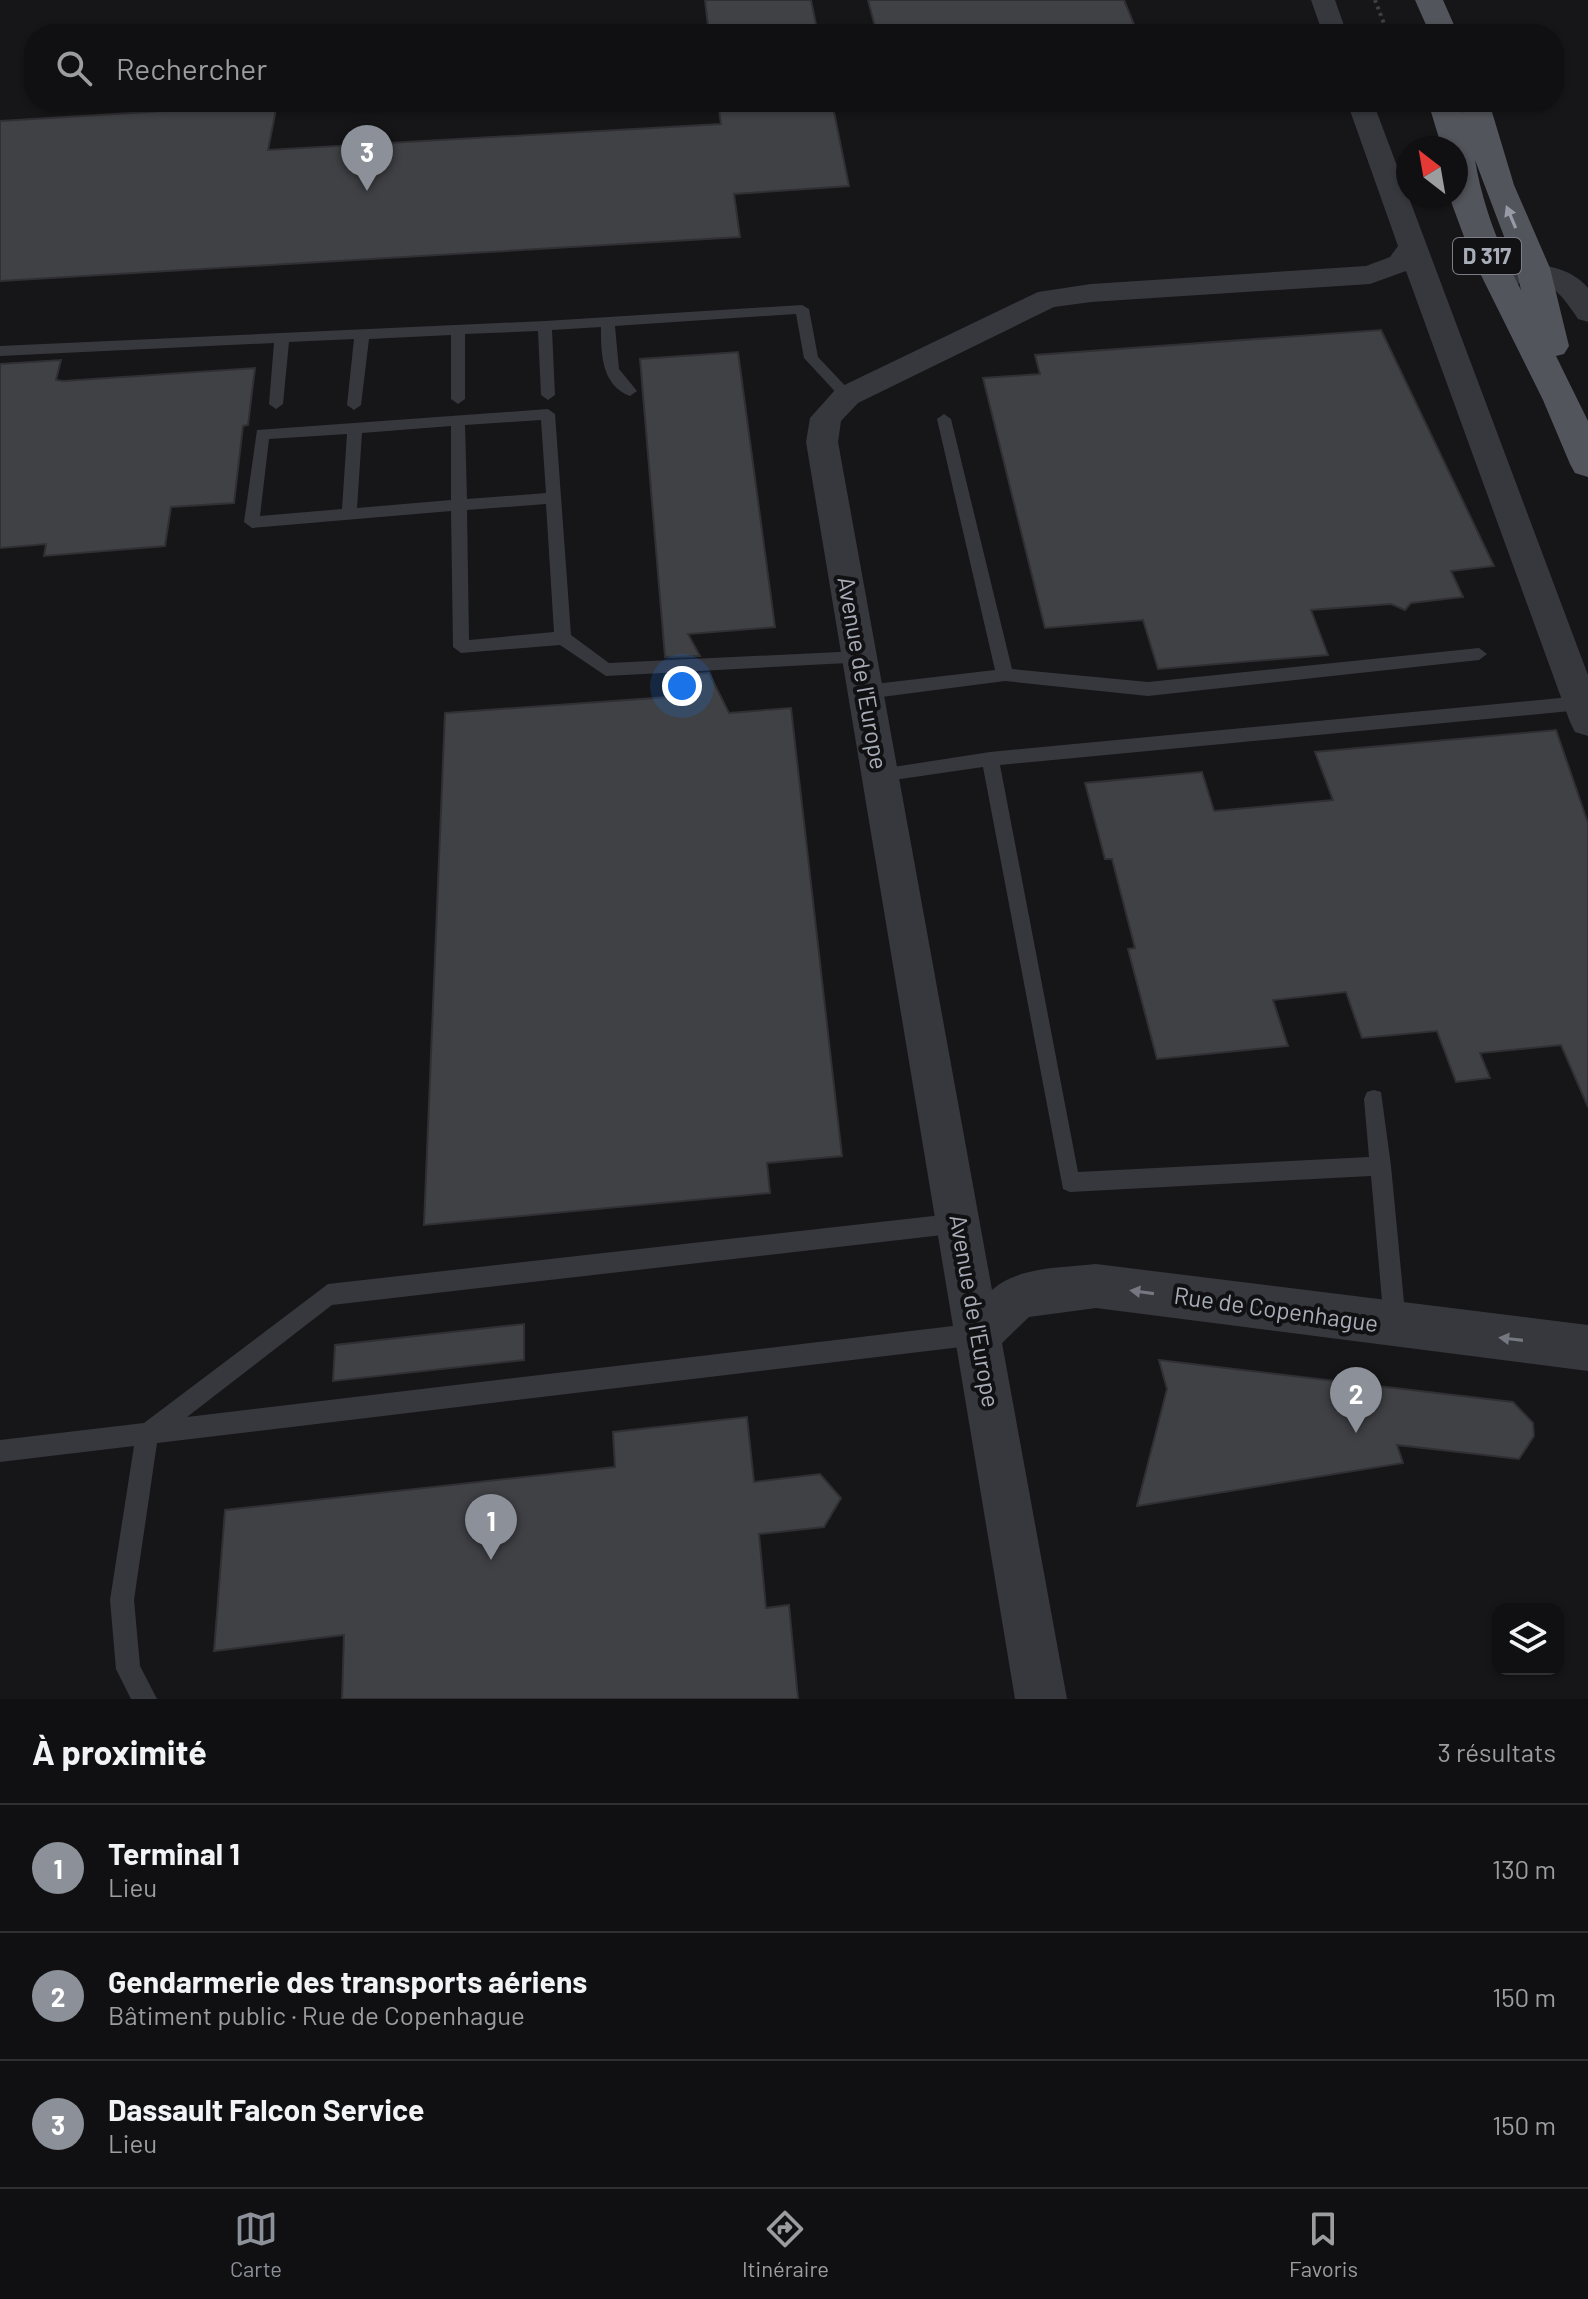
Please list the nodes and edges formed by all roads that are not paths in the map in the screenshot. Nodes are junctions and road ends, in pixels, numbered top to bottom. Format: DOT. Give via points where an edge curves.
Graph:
graph roads {
  1 [pos="1323,0"];
  2 [pos="1400,0"];
  3 [pos="1429,0"];
  4 [pos="1331,24"];
  5 [pos="1411,24"];
  6 [pos="1440,24"];
  7 [pos="1364,112"];
  8 [pos="1446,112"];
  9 [pos="1477,112"];
  10 [pos="1412,247"];
  11 [pos="1534,273"];
  12 [pos="1495,274"];
  13 [pos="1584,302"];
  14 [pos="608,322"];
  15 [pos="545,326"];
  16 [pos="458,330"];
  17 [pos="362,334"];
  18 [pos="282,338"];
  19 [pos="0,351"];
  20 [pos="630,391"];
  21 [pos="548,395"];
  22 [pos="847,396"];
  23 [pos="458,399"];
  24 [pos="1561,400"];
  25 [pos="276,404"];
  26 [pos="354,405"];
  27 [pos="944,419"];
  28 [pos="458,420"];
  29 [pos="355,428"];
  30 [pos="1588,464"];
  31 [pos="552,498"];
  32 [pos="459,506"];
  33 [pos="349,514"];
  34 [pos="563,638"];
  35 [pos="1479,654"];
  36 [pos="863,674"];
  37 [pos="1005,675"];
  38 [pos="1584,713"];
  39 [pos="990,759"];
  40 [pos="880,775"];
  41 [pos="1374,1099"];
  42 [pos="1381,1166"];
  43 [pos="960,1223"];
  44 [pos="1395,1326"];
  45 [pos="978,1334"];
  46 [pos="1588,1348"];
  47 [pos="147,1434"];
  48 [pos="0,1451"];
  49 [pos="145,1699"];
  50 [pos="1041,1699"];
  1 -- 4 [label="street"];
  2 -- 5 [label="main road"];
  3 -- 6 [label="main road"];
  7 -- 10 [label="street"];
  8 -- 12 [label="main road, D 317" via="1466,201"];
  11 -- 9 [label="main road, D 317, one-way" via="1498,185"];
  10 -- 22 [label="street, Avenue de l'Europe" via="1400,263 1370,275 1048,299"];
  10 -- 38 [label="street"];
  11 -- 12 [label="street"];
  11 -- 13 [label="street" via="1559,278"];
  11 -- 24 [label="main road, D 317"];
  12 -- 24 [label="main road, D 317"];
  14 -- 15 [label="lane"];
  14 -- 20 [label="lane" via="609,370"];
  14 -- 22 [label="lane" via="802,309 811,358"];
  15 -- 16 [label="lane"];
  15 -- 21 [label="lane"];
  16 -- 17 [label="lane"];
  16 -- 23 [label="lane"];
  17 -- 18 [label="lane"];
  17 -- 26 [label="lane"];
  18 -- 19 [label="lane"];
  18 -- 25 [label="lane"];
  22 -- 36 [label="street, Avenue de l'Europe" via="826,418 822,442"];
  24 -- 30 [label="main road, D 317"];
  27 -- 37 [label="lane"];
  28 -- 29 [label="lane"];
  28 -- 31 [label="lane" via="548,414"];
  28 -- 32 [label="lane"];
  29 -- 33 [label="lane"];
  29 -- 33 [label="lane" via="262,434 252,522"];
  31 -- 32 [label="lane"];
  31 -- 34 [label="lane"];
  32 -- 33 [label="lane"];
  32 -- 34 [label="lane" via="461,647"];
  34 -- 36 [label="lane" via="606,670"];
  35 -- 37 [label="lane" via="1148,689"];
  36 -- 37 [label="lane"];
  36 -- 40 [label="street, Avenue de l'Europe"];
  38 -- 39 [label="lane"];
  39 -- 40 [label="lane"];
  39 -- 42 [label="lane" via="1070,1182"];
  40 -- 43 [label="street, Avenue de l'Europe"];
  41 -- 42 [label="lane"];
  42 -- 44 [label="lane"];
  43 -- 45 [label="street, Avenue de l'Europe"];
  43 -- 47 [label="lane" via="328,1295"];
  44 -- 45 [label="street, Rue de Copenhague, one-way" via="1096,1286 1019,1296"];
  46 -- 44 [label="street, Rue de Copenhague, one-way"];
  45 -- 47 [label="lane"];
  45 -- 50 [label="street, Avenue de l'Europe"];
  47 -- 48 [label="lane"];
  47 -- 49 [label="lane" via="122,1600 128,1669"];
}
